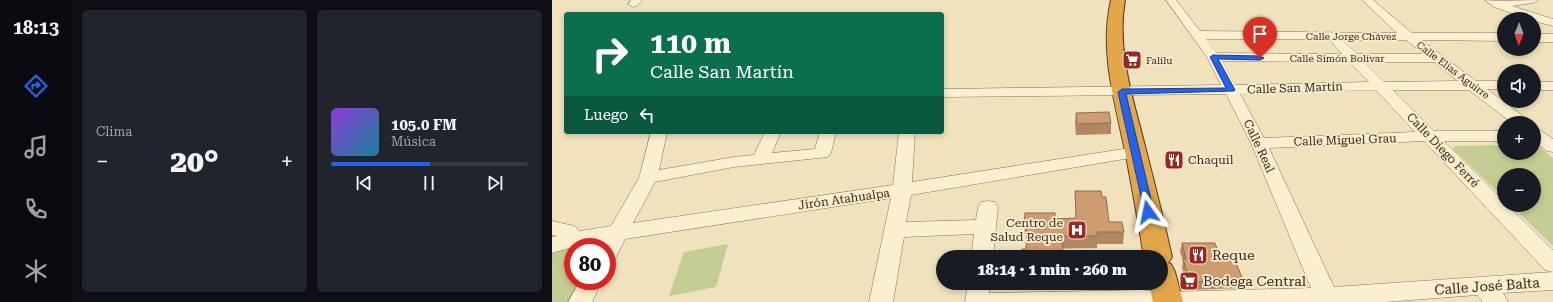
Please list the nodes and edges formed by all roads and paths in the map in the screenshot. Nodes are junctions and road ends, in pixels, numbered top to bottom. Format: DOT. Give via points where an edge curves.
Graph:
graph roads {
  1 [pos="1118,0"];
  2 [pos="1171,0"];
  3 [pos="1367,0"];
  4 [pos="1533,0"];
  5 [pos="1494,3"];
  6 [pos="1513,12"];
  7 [pos="1553,23"];
  8 [pos="1541,26"];
  9 [pos="1553,33"];
  10 [pos="1198,35"];
  11 [pos="1332,36"];
  12 [pos="1409,36"];
  13 [pos="1497,37"];
  14 [pos="1541,38"];
  15 [pos="1553,38"];
  16 [pos="1213,57"];
  17 [pos="1354,58"];
  18 [pos="1437,58"];
  19 [pos="1474,85"];
  20 [pos="1381,86"];
  21 [pos="1497,86"];
  22 [pos="1541,86"];
  23 [pos="1553,86"];
  24 [pos="1231,90"];
  25 [pos="1122,92"];
  26 [pos="944,93"];
  27 [pos="1513,116"];
  28 [pos="1541,133"];
  29 [pos="1553,133"];
  30 [pos="659,134"];
  31 [pos="772,134"];
  32 [pos="827,134"];
  33 [pos="907,134"];
  34 [pos="1430,136"];
  35 [pos="1497,136"];
  36 [pos="1541,139"];
  37 [pos="1258,143"];
  38 [pos="1553,148"];
  39 [pos="1136,152"];
  40 [pos="761,159"];
  41 [pos="648,178"];
  42 [pos="902,190"];
  43 [pos="552,228"];
  44 [pos="894,230"];
  45 [pos="618,232"];
  46 [pos="574,238"];
  47 [pos="581,238"];
  48 [pos="615,238"];
  49 [pos="564,242"];
  50 [pos="552,245"];
  51 [pos="983,250"];
  52 [pos="1157,250"];
  53 [pos="1553,264"];
  54 [pos="1553,281"];
  55 [pos="586,290"];
  56 [pos="978,290"];
  57 [pos="1165,290"];
  58 [pos="1490,294"];
  59 [pos="1327,300"];
  60 [pos="1168,301"];
  61 [pos="580,302"];
  62 [pos="881,302"];
  63 [pos="977,302"];
  64 [pos="989,302"];
  1 -- 25 [label="highway" via="1114,36"];
  2 -- 10 [label="street, Calle Real"];
  3 -- 12 [label="street, Calle Elías Aguirre"];
  4 -- 5 [label="street"];
  5 -- 6 [label="street"];
  5 -- 7 [label="street"];
  8 -- 9 [label="street"];
  10 -- 11 [label="street, Calle Jorge Chávez"];
  10 -- 16 [label="street, Calle Real"];
  11 -- 12 [label="street, Calle Jorge Chávez"];
  11 -- 17 [label="street, Calle Diego Ferré"];
  12 -- 13 [label="street, Calle Jorge Chávez"];
  12 -- 18 [label="street, Calle Elías Aguirre"];
  14 -- 15 [label="street"];
  16 -- 17 [label="street, Calle Simón Bolívar"];
  16 -- 24 [label="street, Calle Real"];
  17 -- 18 [label="street, Calle Simón Bolívar"];
  17 -- 20 [label="street, Calle Diego Ferré"];
  18 -- 19 [label="street, Calle Elías Aguirre"];
  19 -- 20 [label="street, Calle San Martín"];
  19 -- 21 [label="street, Calle San Martín"];
  19 -- 27 [label="street, Calle Elías Aguirre"];
  20 -- 24 [label="street, Calle San Martín"];
  20 -- 34 [label="street, Calle Diego Ferré"];
  22 -- 23 [label="street"];
  24 -- 25 [label="street, Calle San Martín"];
  24 -- 37 [label="street, Calle Real"];
  25 -- 26 [label="street, Calle San Martín"];
  25 -- 39 [label="highway"];
  28 -- 29 [label="street"];
  30 -- 41 [label="street"];
  31 -- 40 [label="street"];
  32 -- 40 [label="street" via="822,153"];
  33 -- 42 [label="street"];
  34 -- 35 [label="street, Calle Miguel Grau"];
  34 -- 37 [label="street, Calle Miguel Grau"];
  34 -- 53 [label="street, Calle Diego Ferré"];
  36 -- 38 [label="street"];
  37 -- 59 [label="street, Calle Real"];
  39 -- 42 [label="street, Jirón Atahualpa"];
  39 -- 52 [label="highway"];
  40 -- 41 [label="street"];
  41 -- 45 [label="street"];
  42 -- 44 [label="street"];
  42 -- 45 [label="street, Jirón Atahualpa"];
  43 -- 46 [label="street" via="567,231"];
  44 -- 51 [label="street" via="987,217"];
  44 -- 62 [label="street"];
  45 -- 47 [label="street, Jirón Atahualpa"];
  45 -- 48 [label="street"];
  49 -- 50 [label="street, Jirón Atahualpa"];
  54 -- 58 [label="street, Calle José Balta"];
  55 -- 61 [label="street"];
  56 -- 63 [label="street"];
  57 -- 60 [label="highway"];
  58 -- 59 [label="street, Calle José Balta"];
  59 -- 60 [label="street, Calle José Balta"];
  60 -- 64 [label="street, Calle José Balta" via="1142,299"];
}
